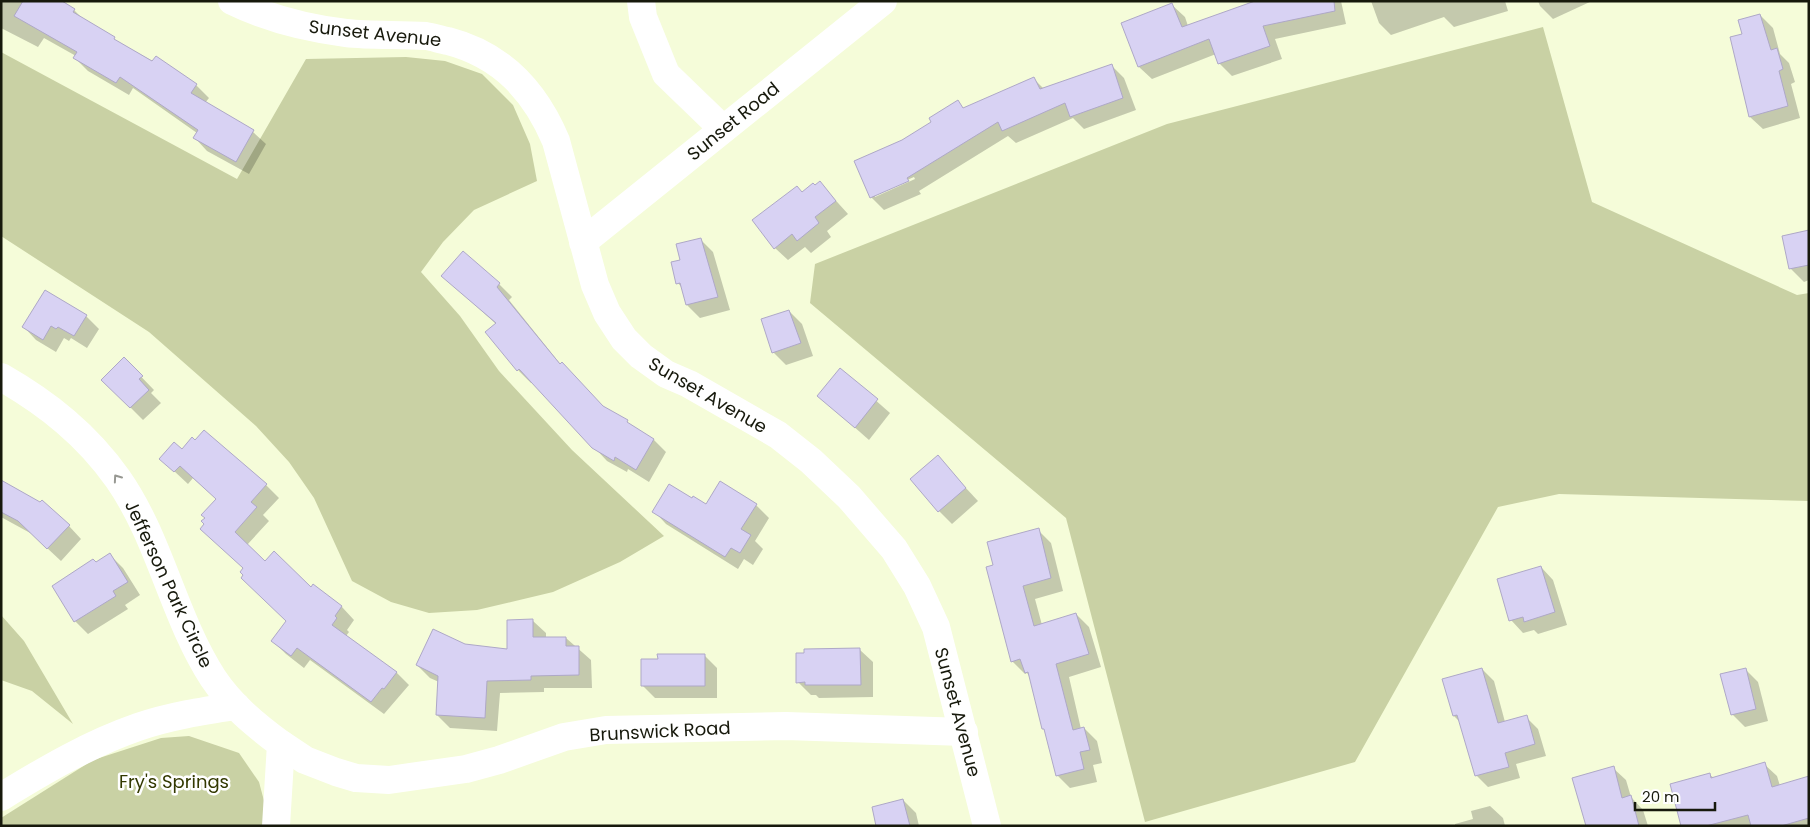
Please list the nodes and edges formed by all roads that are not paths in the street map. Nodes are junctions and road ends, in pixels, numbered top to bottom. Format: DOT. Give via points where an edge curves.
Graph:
graph roads {
  1 [pos="232,1"];
  2 [pos="641,1"];
  3 [pos="883,1"];
  4 [pos="723,129"];
  5 [pos="583,242"];
  6 [pos="1,377"];
  7 [pos="236,706"];
  8 [pos="964,732"];
  9 [pos="281,744"];
  10 [pos="1,797"];
  11 [pos="276,826"];
  12 [pos="987,826"];
  1 -- 5 [label="street, Sunset Avenue" via="290,23 346,33 428,36 464,45 502,66 525,87 546,118 556,141"];
  2 -- 4 [label="street" via="643,17 666,74"];
  3 -- 4 [label="street, Sunset Road"];
  4 -- 5 [label="street, Sunset Road"];
  5 -- 8 [label="street, Sunset Avenue" via="607,313 624,339 641,356 666,374 778,436 811,461 849,497 894,550 918,586 936,627"];
  7 -- 6 [label="street, Jefferson Park Circle, one-way" via="213,678 195,644 141,518 118,479 90,444 57,413"];
  7 -- 9 [label="street, Jefferson Park Circle"];
  7 -- 10 [label="street" via="139,727 87,748"];
  8 -- 9 [label="street, Brunswick Road" via="786,726 606,730 564,737 466,769 389,780 356,778 336,772 305,760"];
  8 -- 12 [label="street, Sunset Avenue"];
  9 -- 11 [label="street"];
}
